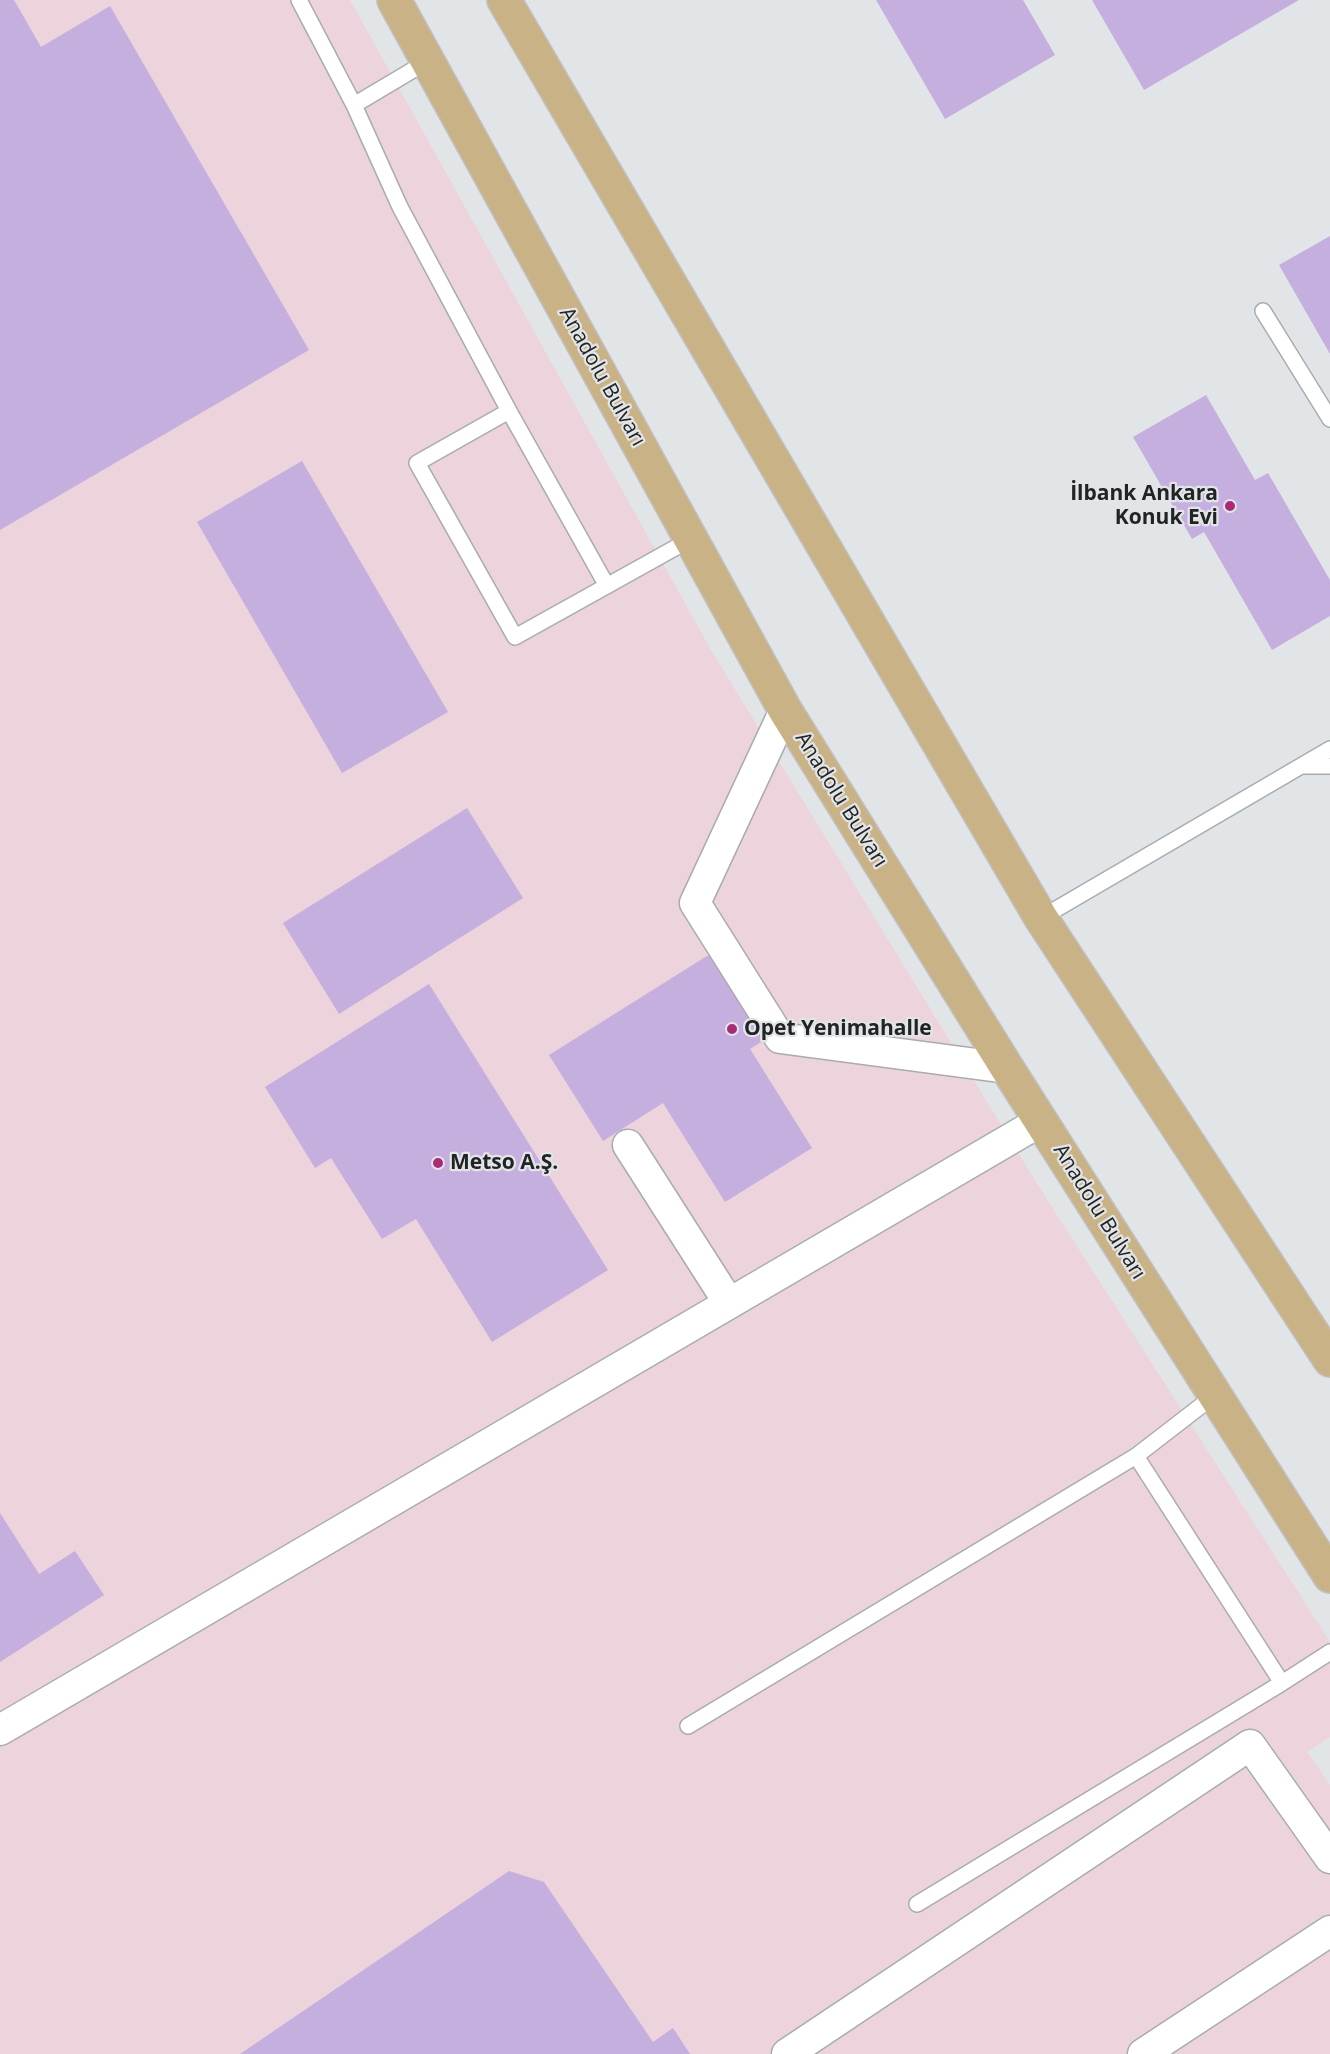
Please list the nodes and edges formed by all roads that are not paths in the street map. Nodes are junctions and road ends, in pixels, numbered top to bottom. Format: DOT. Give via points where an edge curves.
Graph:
graph roads {
  1 [pos="299,0"];
  2 [pos="394,0"];
  3 [pos="504,0"];
  4 [pos="428,61"];
  5 [pos="354,105"];
  6 [pos="1263,311"];
  7 [pos="510,411"];
  8 [pos="1330,419"];
  9 [pos="691,539"];
  10 [pos="607,586"];
  11 [pos="785,710"];
  12 [pos="1330,749"];
  13 [pos="1301,766"];
  14 [pos="1330,766"];
  15 [pos="1041,918"];
  16 [pos="1007,1068"];
  17 [pos="1041,1121"];
  18 [pos="628,1145"];
  19 [pos="729,1303"];
  20 [pos="1330,1360"];
  21 [pos="1215,1395"];
  22 [pos="1136,1456"];
  23 [pos="1330,1576"];
  24 [pos="1330,1652"];
  25 [pos="1282,1683"];
  26 [pos="688,1726"];
  27 [pos="0,1730"];
  28 [pos="1330,1858"];
  29 [pos="917,1904"];
  30 [pos="1330,1931"];
  31 [pos="787,2054"];
  32 [pos="1143,2054"];
  1 -- 5 [label="lane"];
  2 -- 4 [label="main road, Anadolu Bulvarı"];
  3 -- 15 [label="main road"];
  4 -- 5 [label="lane"];
  4 -- 9 [label="main road, Anadolu Bulvarı"];
  5 -- 7 [label="lane" via="400,207"];
  6 -- 8 [label="lane"];
  7 -- 10 [label="lane"];
  7 -- 10 [label="lane" via="417,463 515,637"];
  9 -- 10 [label="lane"];
  9 -- 11 [label="main road, Anadolu Bulvarı"];
  11 -- 16 [label="main road, Anadolu Bulvarı"];
  11 -- 16 [label="street" via="695,903 780,1038"];
  12 -- 13 [label="lane"];
  13 -- 14 [label="lane"];
  13 -- 15 [label="lane"];
  15 -- 20 [label="main road"];
  16 -- 17 [label="main road, Anadolu Bulvarı"];
  17 -- 19 [label="street"];
  17 -- 21 [label="main road, Anadolu Bulvarı"];
  18 -- 19 [label="street"];
  19 -- 27 [label="street"];
  21 -- 22 [label="lane"];
  21 -- 23 [label="main road, Anadolu Bulvarı"];
  22 -- 25 [label="lane"];
  22 -- 26 [label="lane"];
  24 -- 25 [label="lane"];
  25 -- 29 [label="lane"];
  28 -- 31 [label="street" via="1250,1745"];
  30 -- 32 [label="street"];
}
